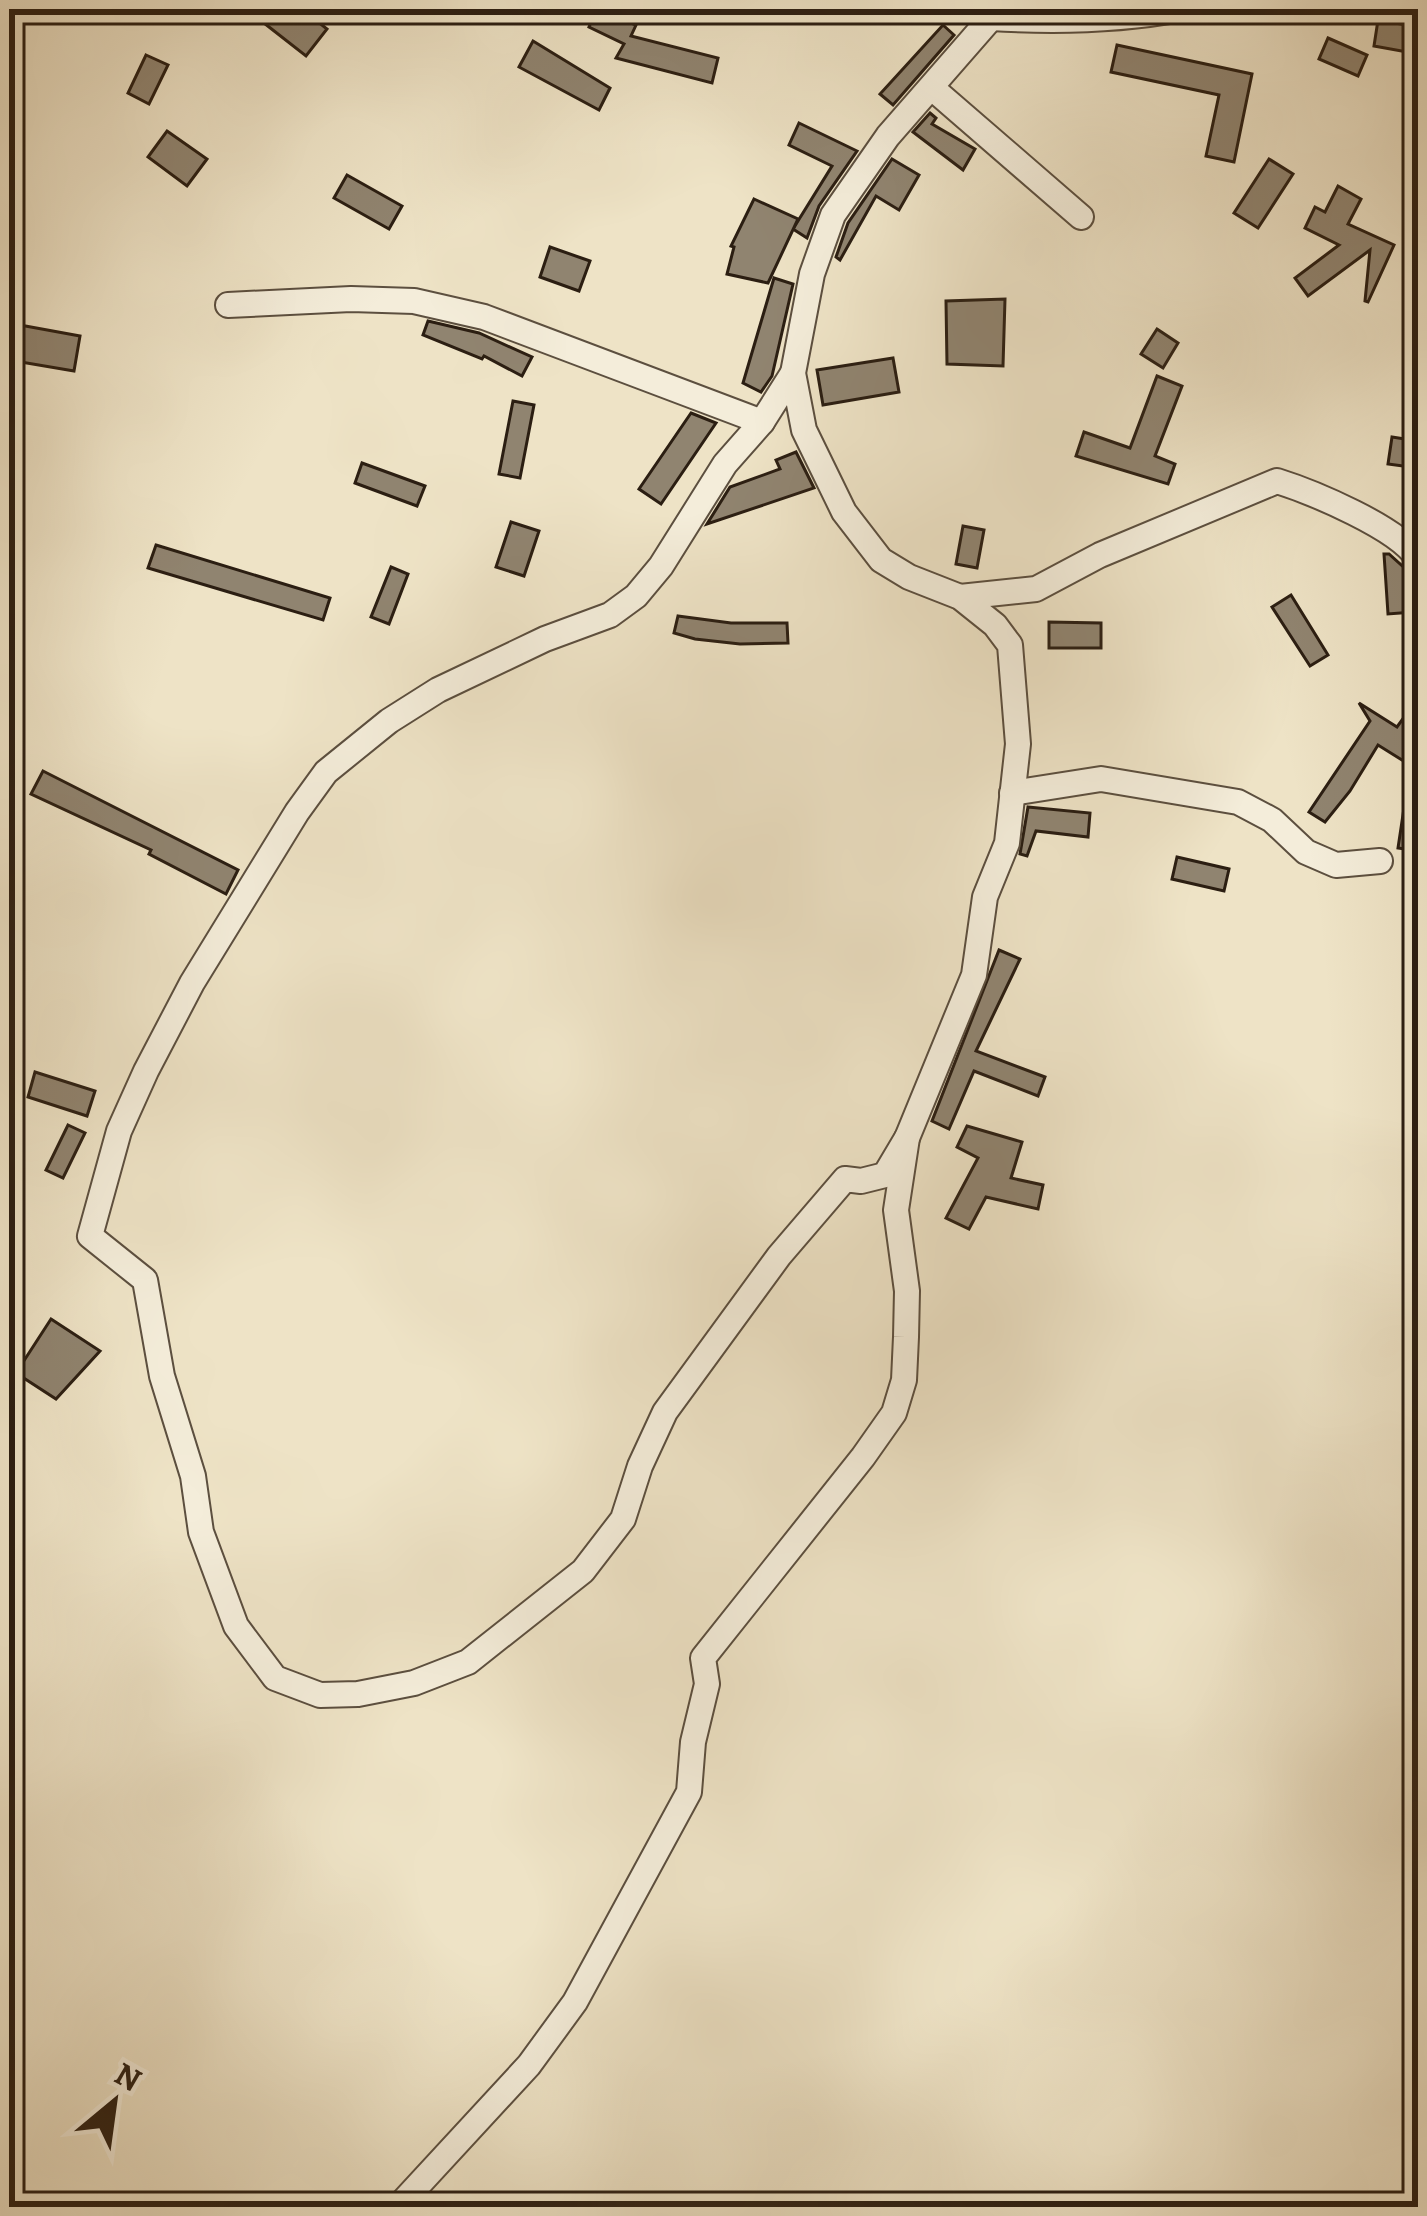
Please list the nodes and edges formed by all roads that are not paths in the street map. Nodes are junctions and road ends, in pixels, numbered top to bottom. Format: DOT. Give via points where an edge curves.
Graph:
graph roads {
  1 [pos="1181,9"];
  2 [pos="987,13"];
  3 [pos="932,88"];
  4 [pos="1081,218"];
  5 [pos="227,305"];
  6 [pos="793,373"];
  7 [pos="762,422"];
  8 [pos="1418,559"];
  9 [pos="960,597"];
  10 [pos="1012,793"];
  11 [pos="1380,861"];
  12 [pos="907,1138"];
  13 [pos="398,2207"];
  1 -- 2 [label="street" via="1048,21"];
  2 -- 3 [label="street"];
  3 -- 4 [label="street"];
  3 -- 6 [label="street" via="832,215"];
  5 -- 7 [label="street" via="414,301 484,316"];
  6 -- 7 [label="street"];
  6 -- 9 [label="street" via="804,430 844,512 881,560"];
  7 -- 12 [label="street" via="636,596 610,615 438,690 326,772 192,983 119,1132 90,1236 145,1280 201,1532 236,1626 275,1678 320,1695 413,1683 468,1662 583,1571 623,1519 664,1412 752,1291 845,1179 885,1175"];
  8 -- 9 [label="street" via="1396,538 1277,482 1036,589"];
  9 -- 10 [label="street" via="1010,645 1018,744"];
  10 -- 11 [label="street" via="1101,779 1238,802 1336,865"];
  10 -- 12 [label="street" via="974,975"];
  12 -- 13 [label="street" via="896,1210 907,1291 904,1380 893,1413 703,1658 707,1684 689,1792 585,1983 529,2065"];
}
